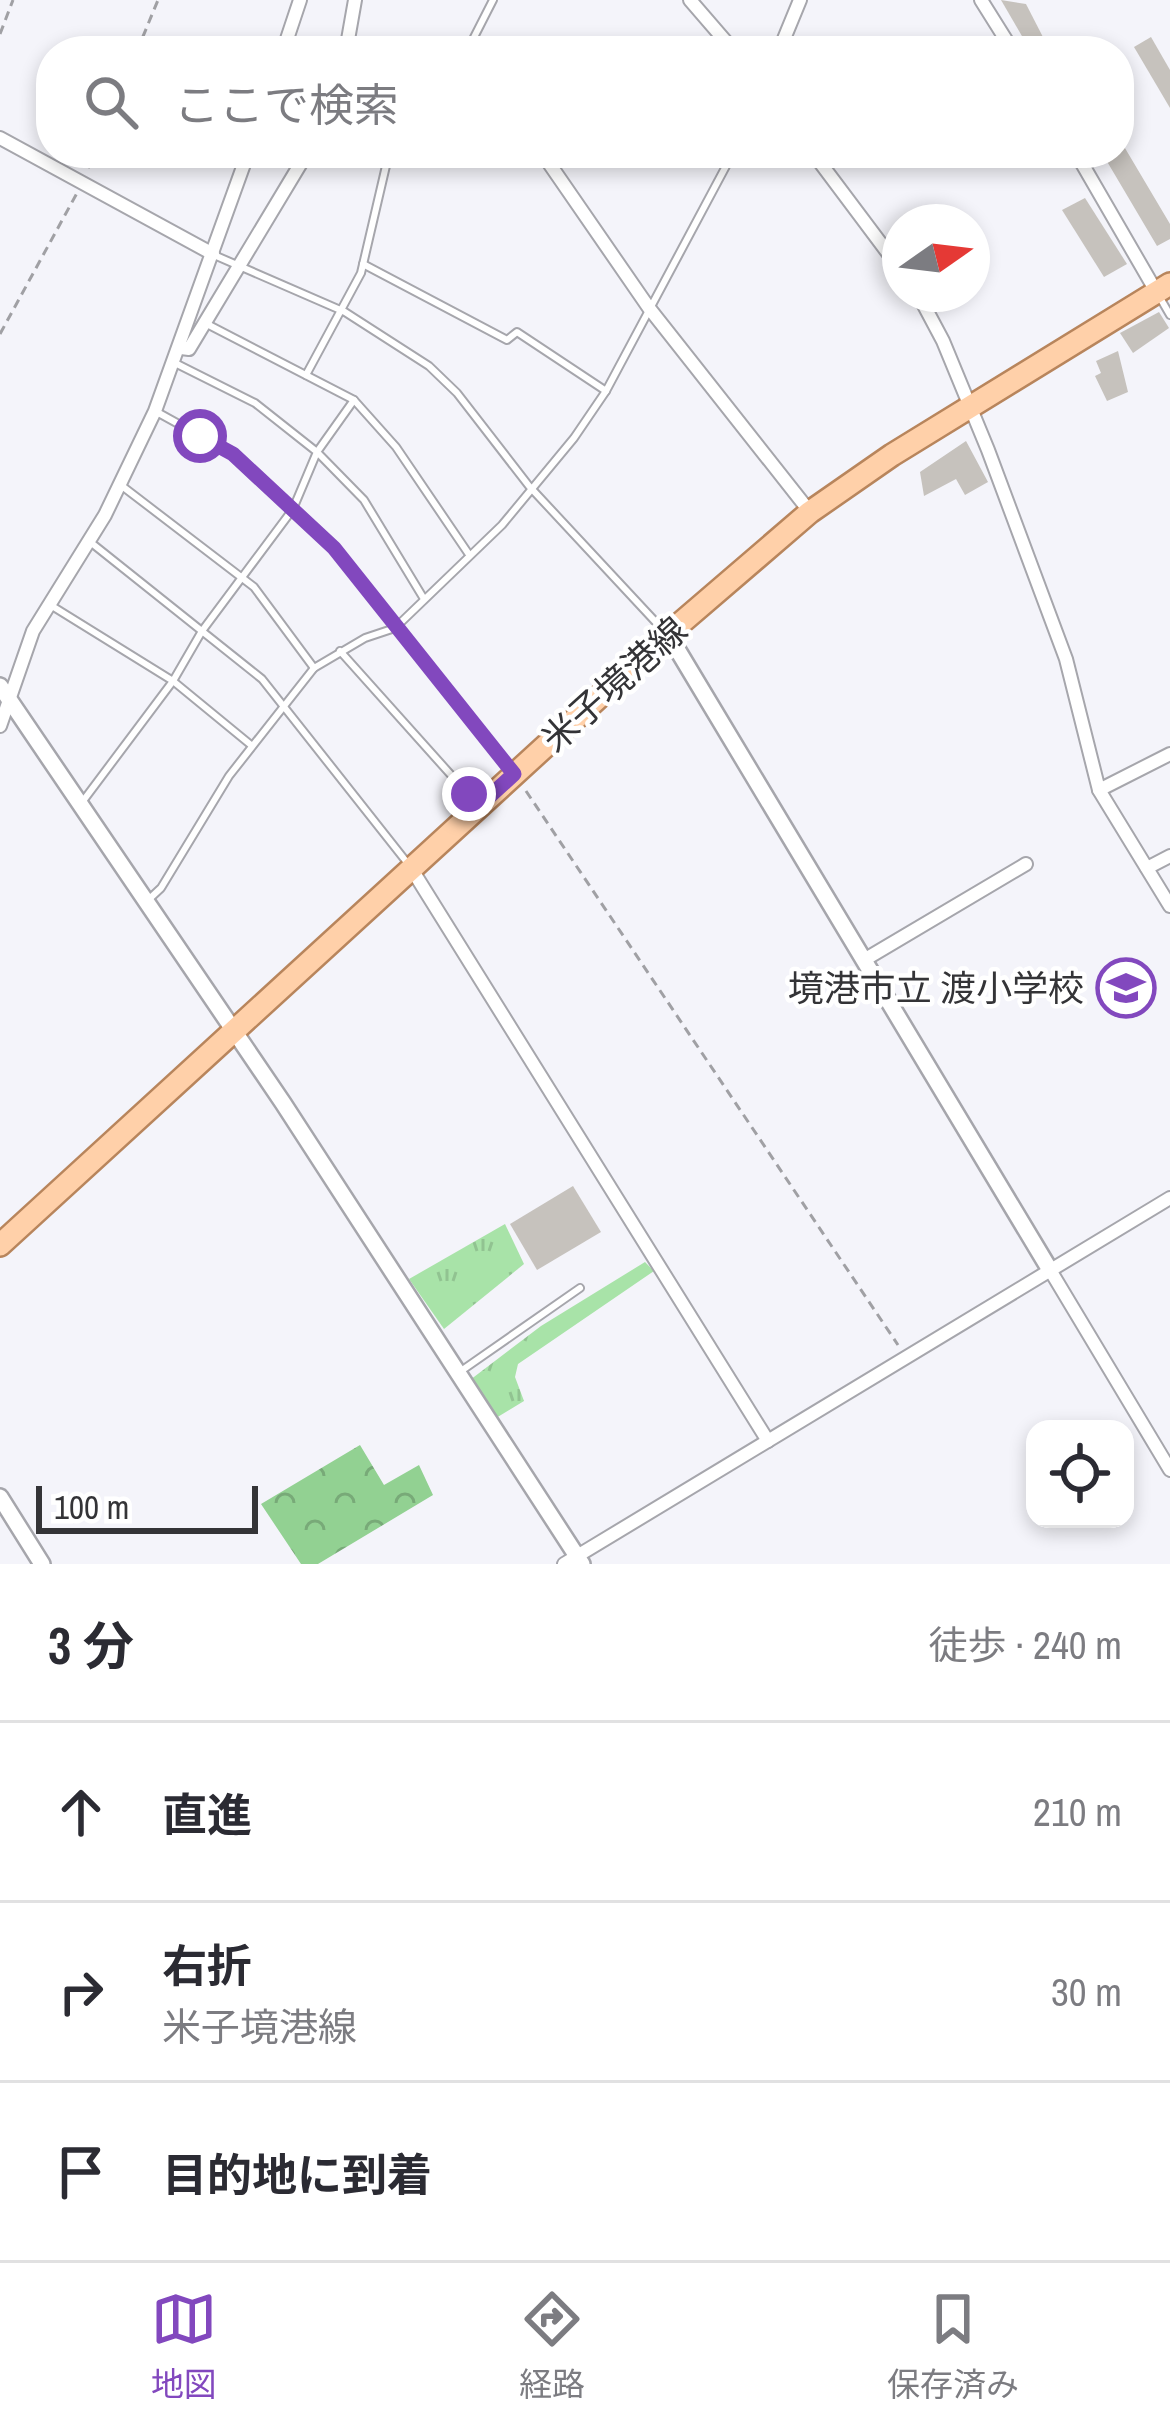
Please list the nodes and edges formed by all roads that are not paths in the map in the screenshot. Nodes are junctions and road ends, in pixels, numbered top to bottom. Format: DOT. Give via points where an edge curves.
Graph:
graph roads {
  1 [pos="301,0"];
  2 [pos="355,0"];
  3 [pos="493,0"];
  4 [pos="690,0"];
  5 [pos="800,0"];
  6 [pos="981,0"];
  7 [pos="288,36"];
  8 [pos="349,36"];
  9 [pos="475,36"];
  10 [pos="721,36"];
  11 [pos="785,36"];
  12 [pos="1004,36"];
  13 [pos="0,138"];
  14 [pos="36,158"];
  15 [pos="55,168"];
  16 [pos="243,168"];
  17 [pos="299,168"];
  18 [pos="387,168"];
  19 [pos="552,168"];
  20 [pos="725,168"];
  21 [pos="824,168"];
  22 [pos="1086,168"];
  23 [pos="882,245"];
  24 [pos="213,254"];
  25 [pos="363,264"];
  26 [pos="239,266"];
  27 [pos="1163,288"];
  28 [pos="649,308"];
  29 [pos="345,312"];
  30 [pos="926,312"];
  31 [pos="1170,315"];
  32 [pos="205,323"];
  33 [pos="182,348"];
  34 [pos="175,363"];
  35 [pos="306,374"];
  36 [pos="606,391"];
  37 [pos="354,400"];
  38 [pos="970,406"];
  39 [pos="155,410"];
  40 [pos="317,452"];
  41 [pos="120,484"];
  42 [pos="529,486"];
  43 [pos="293,509"];
  44 [pos="810,512"];
  45 [pos="89,542"];
  46 [pos="468,553"];
  47 [pos="245,579"];
  48 [pos="424,598"];
  49 [pos="49,604"];
  50 [pos="395,628"];
  51 [pos="202,631"];
  52 [pos="668,634"];
  53 [pos="340,651"];
  54 [pos="314,668"];
  55 [pos="173,681"];
  56 [pos="5,692"];
  57 [pos="284,704"];
  58 [pos="0,726"];
  59 [pos="251,745"];
  60 [pos="1170,754"];
  61 [pos="514,774"];
  62 [pos="1099,790"];
  63 [pos="80,806"];
  64 [pos="479,806"];
  65 [pos="1170,856"];
  66 [pos="1026,864"];
  67 [pos="411,868"];
  68 [pos="1147,868"];
  69 [pos="144,904"];
  70 [pos="1170,907"];
  71 [pos="864,960"];
  72 [pos="232,1035"];
  73 [pos="1170,1198"];
  74 [pos="0,1245"];
  75 [pos="1050,1270"];
  76 [pos="580,1288"];
  77 [pos="458,1373"];
  78 [pos="768,1442"];
  79 [pos="1170,1471"];
  80 [pos="0,1497"];
  81 [pos="574,1561"];
  82 [pos="42,1564"];
  1 -- 7 [label="street"];
  2 -- 8 [label="street"];
  3 -- 9 [label="lane"];
  4 -- 10 [label="street"];
  5 -- 11 [label="street"];
  6 -- 12 [label="street"];
  13 -- 14 [label="street"];
  15 -- 24 [label="street"];
  16 -- 24 [label="street"];
  17 -- 26 [label="street"];
  18 -- 25 [label="lane"];
  19 -- 28 [label="street"];
  20 -- 28 [label="lane"];
  21 -- 23 [label="street"];
  22 -- 27 [label="street"];
  24 -- 26 [label="lane"];
  24 -- 33 [label="street"];
  25 -- 29 [label="lane"];
  25 -- 36 [label="lane" via="507,340 517,332"];
  26 -- 29 [label="lane"];
  26 -- 32 [label="street"];
  27 -- 31 [label="lane"];
  27 -- 38 [label="main road, 米子境港線"];
  28 -- 36 [label="lane"];
  28 -- 44 [label="street"];
  29 -- 35 [label="lane"];
  29 -- 42 [label="lane" via="443,379"];
  30 -- 38 [label="street"];
  32 -- 33 [label="street"];
  32 -- 35 [label="lane"];
  33 -- 34 [label="street"];
  34 -- 39 [label="street"];
  34 -- 40 [label="lane" via="254,403"];
  35 -- 37 [label="lane"];
  36 -- 42 [label="lane"];
  37 -- 40 [label="lane"];
  37 -- 46 [label="lane"];
  38 -- 44 [label="main road, 米子境港線"];
  38 -- 62 [label="street" via="1066,659"];
  39 -- 41 [label="street"];
  39 -- 43 [label="lane" via="233,454"];
  40 -- 43 [label="lane"];
  40 -- 48 [label="lane" via="364,500"];
  41 -- 45 [label="street"];
  41 -- 47 [label="lane"];
  42 -- 46 [label="lane" via="502,525"];
  42 -- 52 [label="lane"];
  43 -- 47 [label="lane"];
  43 -- 50 [label="lane"];
  44 -- 52 [label="main road, 米子境港線"];
  45 -- 49 [label="street"];
  45 -- 51 [label="lane"];
  46 -- 48 [label="lane"];
  47 -- 51 [label="lane"];
  47 -- 54 [label="lane"];
  48 -- 50 [label="lane"];
  49 -- 55 [label="lane"];
  49 -- 56 [label="street"];
  50 -- 53 [label="lane"];
  50 -- 61 [label="lane"];
  51 -- 55 [label="lane"];
  51 -- 57 [label="lane"];
  52 -- 61 [label="main road, 米子境港線"];
  52 -- 71 [label="street"];
  53 -- 54 [label="lane"];
  53 -- 64 [label="lane"];
  54 -- 57 [label="lane"];
  55 -- 59 [label="lane"];
  55 -- 63 [label="lane"];
  56 -- 58 [label="street"];
  56 -- 63 [label="street"];
  57 -- 59 [label="lane"];
  57 -- 67 [label="lane"];
  59 -- 69 [label="lane"];
  60 -- 62 [label="street"];
  61 -- 64 [label="main road, 米子境港線"];
  62 -- 68 [label="street"];
  63 -- 69 [label="street"];
  64 -- 67 [label="main road, 米子境港線"];
  65 -- 68 [label="street"];
  66 -- 71 [label="street"];
  67 -- 72 [label="main road, 米子境港線"];
  67 -- 78 [label="street"];
  68 -- 70 [label="street"];
  69 -- 72 [label="street"];
  71 -- 75 [label="street"];
  72 -- 74 [label="main road, 米子境港線"];
  72 -- 77 [label="street"];
  73 -- 75 [label="street"];
  75 -- 78 [label="street"];
  75 -- 79 [label="street"];
  76 -- 77 [label="lane"];
  77 -- 81 [label="street"];
  78 -- 81 [label="street"];
  80 -- 82 [label="street"];
}
